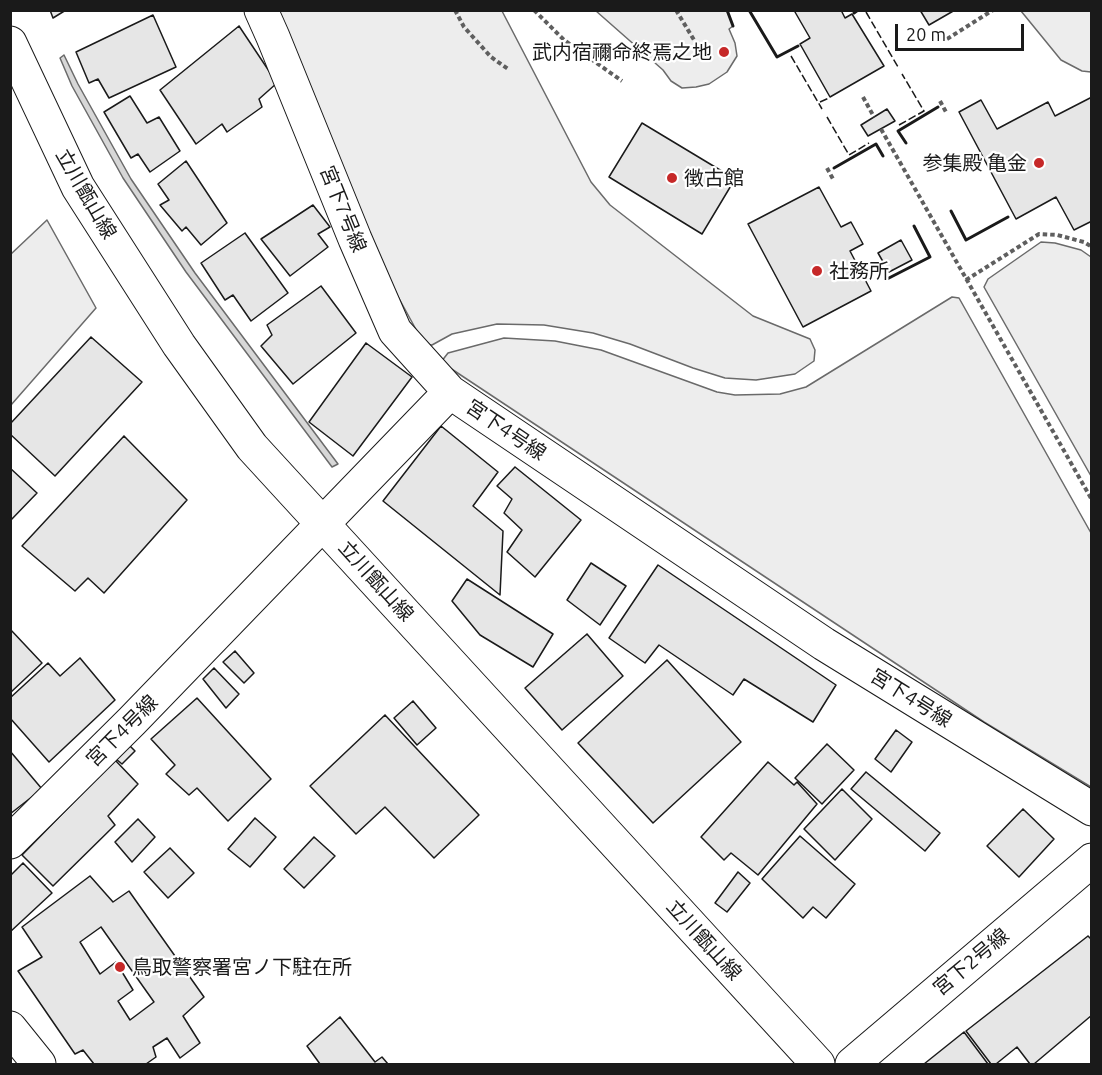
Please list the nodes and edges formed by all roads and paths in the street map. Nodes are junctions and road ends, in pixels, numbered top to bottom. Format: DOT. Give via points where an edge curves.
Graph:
graph roads {
  1 [pos="261,10"];
  2 [pos="455,10"];
  3 [pos="534,10"];
  4 [pos="676,10"];
  5 [pos="993,10"];
  6 [pos="947,39"];
  7 [pos="694,40"];
  8 [pos="10,43"];
  9 [pos="508,69"];
  10 [pos="622,81"];
  11 [pos="863,97"];
  12 [pos="940,101"];
  13 [pos="946,112"];
  14 [pos="874,117"];
  15 [pos="881,129"];
  16 [pos="827,168"];
  17 [pos="832,179"];
  18 [pos="1092,247"];
  19 [pos="966,280"];
  20 [pos="450,392"];
  21 [pos="1092,500"];
  22 [pos="324,523"];
  23 [pos="1092,809"];
  24 [pos="10,842"];
  25 [pos="1091,861"];
  26 [pos="10,1028"];
  27 [pos="39,1065"];
  28 [pos="818,1065"];
  29 [pos="852,1065"];
  1 -- 20 [label="street, 宮下7号線" via="394,331"];
  2 -- 9 [label="path" via="464,27 491,57"];
  3 -- 10 [label="path" via="564,40"];
  4 -- 7 [label="path"];
  5 -- 6 [label="path"];
  8 -- 22 [label="street, 立川甑山線" via="78,187 179,345 252,447"];
  11 -- 14 [label="path"];
  12 -- 13 [label="path"];
  15 -- 19 [label="path"];
  16 -- 17 [label="path"];
  18 -- 19 [label="path" via="1056,235 1039,234"];
  19 -- 21 [label="path"];
  20 -- 22 [label="street, 宮下4号線"];
  20 -- 23 [label="street, 宮下4号線" via="824,644"];
  22 -- 24 [label="street, 宮下4号線"];
  22 -- 28 [label="street, 立川甑山線"];
  25 -- 29 [label="street, 宮下2号線"];
  26 -- 27 [label="street"];
}
